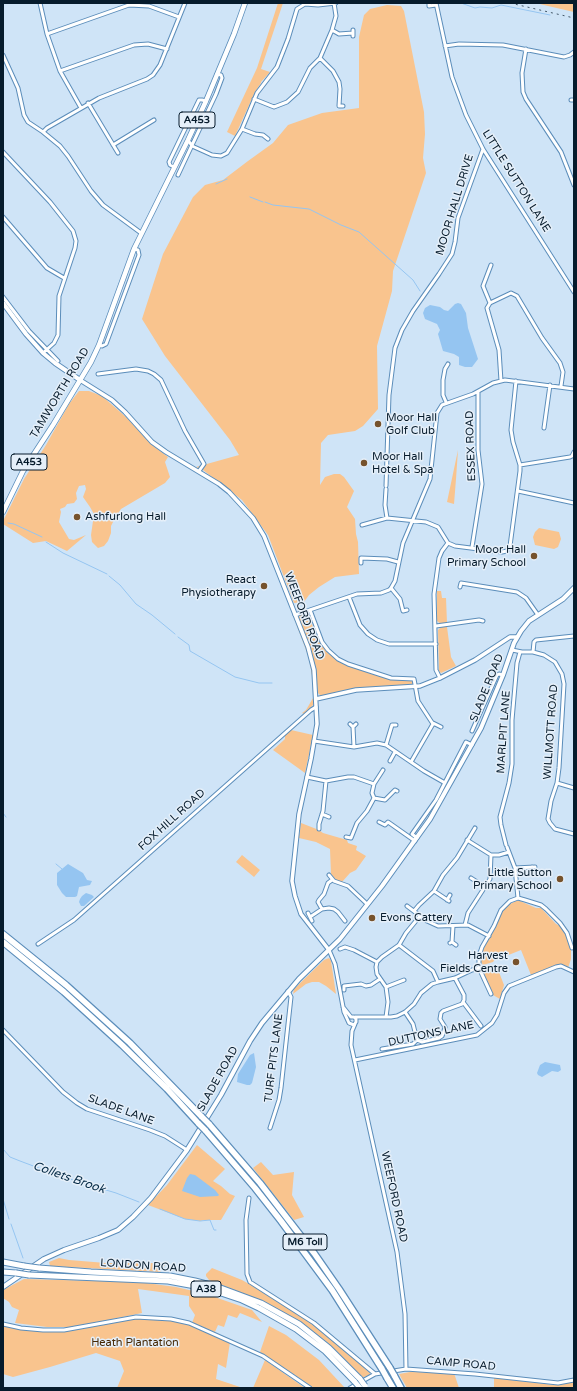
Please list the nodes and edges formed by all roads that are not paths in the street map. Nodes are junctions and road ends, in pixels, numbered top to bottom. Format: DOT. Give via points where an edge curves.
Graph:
graph roads {
  1 [pos="40,3"];
  2 [pos="185,3"];
  3 [pos="245,3"];
  4 [pos="335,3"];
  5 [pos="429,3"];
  6 [pos="436,4"];
  7 [pos="179,17"];
  8 [pos="332,30"];
  9 [pos="353,33"];
  10 [pos="48,34"];
  11 [pos="445,46"];
  12 [pos="167,49"];
  13 [pos="526,49"];
  14 [pos="574,52"];
  15 [pos="3,55"];
  16 [pos="570,55"];
  17 [pos="320,58"];
  18 [pos="573,59"];
  19 [pos="60,71"];
  20 [pos="218,74"];
  21 [pos="254,99"];
  22 [pos="206,101"];
  23 [pos="88,103"];
  24 [pos="343,106"];
  25 [pos="81,108"];
  26 [pos="154,120"];
  27 [pos="150,122"];
  28 [pos="153,127"];
  29 [pos="242,129"];
  30 [pos="43,132"];
  31 [pos="188,140"];
  32 [pos="268,140"];
  33 [pos="113,145"];
  34 [pos="192,146"];
  35 [pos="184,147"];
  36 [pos="483,149"];
  37 [pos="3,152"];
  38 [pos="118,153"];
  39 [pos="174,167"];
  40 [pos="178,175"];
  41 [pos="574,186"];
  42 [pos="3,217"];
  43 [pos="141,233"];
  44 [pos="491,265"];
  45 [pos="64,278"];
  46 [pos="574,292"];
  47 [pos="3,297"];
  48 [pos="3,303"];
  49 [pos="490,303"];
  50 [pos="45,352"];
  51 [pos="58,361"];
  52 [pos="448,364"];
  53 [pos="98,374"];
  54 [pos="80,380"];
  55 [pos="501,381"];
  56 [pos="516,381"];
  57 [pos="550,385"];
  58 [pos="561,386"];
  59 [pos="574,388"];
  60 [pos="478,392"];
  61 [pos="446,402"];
  62 [pos="544,428"];
  63 [pos="574,452"];
  64 [pos="520,465"];
  65 [pos="199,471"];
  66 [pos="518,491"];
  67 [pos="574,503"];
  68 [pos="3,512"];
  69 [pos="387,518"];
  70 [pos="413,520"];
  71 [pos="362,525"];
  72 [pos="448,543"];
  73 [pos="472,548"];
  74 [pos="398,562"];
  75 [pos="361,563"];
  76 [pos="461,579"];
  77 [pos="391,588"];
  78 [pos="574,588"];
  79 [pos="349,597"];
  80 [pos="310,610"];
  81 [pos="398,612"];
  82 [pos="295,615"];
  83 [pos="538,615"];
  84 [pos="483,621"];
  85 [pos="436,626"];
  86 [pos="574,636"];
  87 [pos="517,637"];
  88 [pos="436,644"];
  89 [pos="512,650"];
  90 [pos="520,652"];
  91 [pos="533,652"];
  92 [pos="503,675"];
  93 [pos="440,678"];
  94 [pos="416,687"];
  95 [pos="316,699"];
  96 [pos="316,707"];
  97 [pos="433,723"];
  98 [pos="350,724"];
  99 [pos="356,724"];
  100 [pos="393,724"];
  101 [pos="475,726"];
  102 [pos="441,727"];
  103 [pos="353,728"];
  104 [pos="481,728"];
  105 [pos="472,731"];
  106 [pos="314,741"];
  107 [pos="386,745"];
  108 [pos="472,745"];
  109 [pos="354,747"];
  110 [pos="395,752"];
  111 [pos="390,761"];
  112 [pos="411,762"];
  113 [pos="454,764"];
  114 [pos="460,767"];
  115 [pos="383,770"];
  116 [pos="307,777"];
  117 [pos="326,781"];
  118 [pos="445,783"];
  119 [pos="557,783"];
  120 [pos="374,784"];
  121 [pos="574,788"];
  122 [pos="396,789"];
  123 [pos="374,798"];
  124 [pos="436,800"];
  125 [pos="440,803"];
  126 [pos="322,814"];
  127 [pos="329,817"];
  128 [pos="379,822"];
  129 [pos="468,828"];
  130 [pos="475,828"];
  131 [pos="319,829"];
  132 [pos="473,832"];
  133 [pos="574,834"];
  134 [pos="346,837"];
  135 [pos="504,837"];
  136 [pos="416,839"];
  137 [pos="499,839"];
  138 [pos="467,840"];
  139 [pos="509,852"];
  140 [pos="492,855"];
  141 [pos="515,868"];
  142 [pos="532,873"];
  143 [pos="329,875"];
  144 [pos="332,880"];
  145 [pos="471,883"];
  146 [pos="485,887"];
  147 [pos="434,891"];
  148 [pos="450,895"];
  149 [pos="518,898"];
  150 [pos="367,904"];
  151 [pos="407,906"];
  152 [pos="322,909"];
  153 [pos="414,911"];
  154 [pos="308,913"];
  155 [pos="420,916"];
  156 [pos="346,921"];
  157 [pos="465,924"];
  158 [pos="453,926"];
  159 [pos="3,934"];
  160 [pos="489,936"];
  161 [pos="3,942"];
  162 [pos="345,943"];
  163 [pos="38,944"];
  164 [pos="399,945"];
  165 [pos="456,945"];
  166 [pos="345,947"];
  167 [pos="573,948"];
  168 [pos="340,949"];
  169 [pos="329,950"];
  170 [pos="573,953"];
  171 [pos="377,962"];
  172 [pos="479,968"];
  173 [pos="574,972"];
  174 [pos="398,976"];
  175 [pos="455,978"];
  176 [pos="380,979"];
  177 [pos="343,981"];
  178 [pos="438,982"];
  179 [pos="386,987"];
  180 [pos="288,991"];
  181 [pos="489,992"];
  182 [pos="463,1002"];
  183 [pos="343,1006"];
  184 [pos="405,1012"];
  185 [pos="353,1017"];
  186 [pos="386,1017"];
  187 [pos="364,1018"];
  188 [pos="482,1019"];
  189 [pos="478,1021"];
  190 [pos="350,1023"];
  191 [pos="356,1023"];
  192 [pos="480,1026"];
  193 [pos="3,1030"];
  194 [pos="352,1031"];
  195 [pos="417,1040"];
  196 [pos="386,1044"];
  197 [pos="387,1048"];
  198 [pos="382,1049"];
  199 [pos="355,1060"];
  200 [pos="270,1128"];
  201 [pos="187,1150"];
  202 [pos="249,1198"];
  203 [pos="3,1262"];
  204 [pos="3,1272"];
  205 [pos="3,1287"];
  206 [pos="3,1324"];
  207 [pos="406,1369"];
  208 [pos="375,1374"];
  209 [pos="574,1380"];
  210 [pos="357,1381"];
  211 [pos="363,1387"];
  212 [pos="310,1388"];
  213 [pos="350,1388"];
  214 [pos="393,1388"];
  215 [pos="401,1388"];
  1 -- 10 [label="street"];
  2 -- 7 [label="street"];
  3 -- 20 [label="main road, TAMWORTH ROAD / A453"];
  4 -- 8 [label="street"];
  4 -- 21 [label="street" via="305,4 297,9 277,67"];
  5 -- 6 [label="street, LITTLE SUTTON LANE" via="429,6"];
  6 -- 11 [label="street, LITTLE SUTTON LANE"];
  7 -- 10 [label="street" via="149,6 129,6"];
  7 -- 12 [label="street"];
  8 -- 9 [label="street" via="339,34"];
  8 -- 17 [label="street"];
  10 -- 19 [label="street"];
  11 -- 13 [label="street" via="487,44"];
  11 -- 36 [label="street, LITTLE SUTTON LANE" via="461,102"];
  12 -- 19 [label="street" via="148,44 134,45"];
  12 -- 23 [label="street" via="158,70 153,75"];
  13 -- 16 [label="street" via="560,56"];
  13 -- 41 [label="street" via="522,73 523,92 561,152"];
  14 -- 16 [label="street"];
  15 -- 30 [label="street" via="18,88 25,117 30,124"];
  16 -- 18 [label="street"];
  17 -- 21 [label="street" via="310,68 298,92 287,102 274,107"];
  17 -- 24 [label="street" via="339,82 339,106"];
  19 -- 25 [label="street"];
  20 -- 22 [label="main road, TAMWORTH ROAD / A453"];
  20 -- 34 [label="street, TAMWORTH ROAD" via="222,78"];
  21 -- 29 [label="street"];
  22 -- 31 [label="main road, TAMWORTH ROAD / A453"];
  22 -- 39 [label="street, TAMWORTH ROAD" via="199,100 170,162"];
  23 -- 25 [label="street"];
  23 -- 33 [label="street"];
  25 -- 30 [label="street"];
  26 -- 27 [label="street"];
  27 -- 28 [label="street"];
  27 -- 33 [label="street"];
  29 -- 32 [label="street" via="263,135"];
  29 -- 34 [label="street" via="230,150 220,156"];
  30 -- 43 [label="street" via="60,146 103,205"];
  31 -- 34 [label="street"];
  31 -- 35 [label="main road, TAMWORTH ROAD / A453"];
  33 -- 38 [label="street"];
  34 -- 35 [label="street"];
  34 -- 40 [label="street, TAMWORTH ROAD"];
  35 -- 39 [label="main road, TAMWORTH ROAD / A453"];
  36 -- 46 [label="street, LITTLE SUTTON LANE"];
  36 -- 69 [label="street, MOOR HALL DRIVE" via="458,218 452,254 413,311 402,330 396,348 389,395 385,504"];
  37 -- 45 [label="street" via="50,202 73,232 76,244"];
  39 -- 43 [label="main road, TAMWORTH ROAD / A453"];
  42 -- 45 [label="street" via="47,268"];
  43 -- 54 [label="main road, TAMWORTH ROAD / A453" via="99,346"];
  44 -- 49 [label="street" via="482,286"];
  45 -- 50 [label="street" via="59,296 58,335"];
  47 -- 50 [label="street"];
  48 -- 50 [label="main road" via="26,334"];
  49 -- 55 [label="street" via="487,310 499,350"];
  49 -- 58 [label="street" via="511,293 517,296 562,367"];
  50 -- 51 [label="street"];
  50 -- 54 [label="main road" via="55,363"];
  52 -- 61 [label="street" via="443,380 443,395"];
  53 -- 65 [label="street" via="136,369 148,371 161,380 204,464"];
  54 -- 65 [label="street, WEEFORD ROAD" via="115,403 152,442"];
  54 -- 68 [label="main road, TAMWORTH ROAD / A453" via="23,471"];
  55 -- 56 [label="street"];
  55 -- 60 [label="street"];
  56 -- 57 [label="street"];
  56 -- 64 [label="street" via="511,430"];
  57 -- 58 [label="street"];
  57 -- 62 [label="street"];
  58 -- 59 [label="street"];
  60 -- 61 [label="street"];
  60 -- 73 [label="street, ESSEX ROAD" via="478,450 482,484"];
  61 -- 70 [label="street" via="437,413 430,479"];
  63 -- 64 [label="street" via="570,457"];
  64 -- 66 [label="street"];
  65 -- 82 [label="street, WEEFORD ROAD" via="220,484 253,518 264,536"];
  66 -- 67 [label="street"];
  66 -- 73 [label="street" via="509,549 502,552"];
  69 -- 70 [label="street"];
  69 -- 71 [label="street"];
  70 -- 72 [label="street" via="436,525"];
  70 -- 74 [label="street"];
  72 -- 73 [label="street"];
  72 -- 85 [label="street" via="439,558 434,594"];
  74 -- 75 [label="street" via="361,556"];
  74 -- 77 [label="street"];
  76 -- 83 [label="street" via="460,585 516,592 526,598"];
  77 -- 79 [label="street" via="386,592"];
  77 -- 81 [label="street" via="405,610"];
  78 -- 83 [label="main road, SLADE ROAD" via="563,599"];
  79 -- 80 [label="street"];
  79 -- 88 [label="street" via="360,625 377,640 389,644"];
  80 -- 82 [label="street"];
  80 -- 94 [label="street" via="322,642 338,659 391,678 413,678"];
  82 -- 95 [label="street, WEEFORD ROAD" via="313,662"];
  83 -- 87 [label="main road, SLADE ROAD" via="526,624"];
  84 -- 85 [label="street"];
  85 -- 88 [label="street"];
  86 -- 91 [label="street" via="536,640"];
  87 -- 89 [label="main road, SLADE ROAD"];
  87 -- 93 [label="street" via="510,636 475,660"];
  88 -- 93 [label="street" via="436,670"];
  89 -- 90 [label="street, WILLMOTT ROAD"];
  89 -- 92 [label="main road, SLADE ROAD"];
  90 -- 91 [label="street, WILLMOTT ROAD"];
  90 -- 135 [label="street, MARLPIT LANE" via="512,720 512,764 500,817"];
  91 -- 119 [label="street, WILLMOTT ROAD" via="555,662 564,679"];
  92 -- 101 [label="street" via="498,675"];
  92 -- 104 [label="main road, SLADE ROAD"];
  93 -- 94 [label="street"];
  94 -- 95 [label="street" via="356,690"];
  94 -- 97 [label="street" via="418,701"];
  95 -- 96 [label="street, WEEFORD ROAD"];
  96 -- 106 [label="street, WEEFORD ROAD"];
  96 -- 163 [label="street, FOX HILL ROAD" via="74,920"];
  97 -- 102 [label="street"];
  97 -- 112 [label="street"];
  98 -- 103 [label="street"];
  99 -- 103 [label="street"];
  100 -- 107 [label="street"];
  101 -- 104 [label="street"];
  101 -- 105 [label="street"];
  103 -- 109 [label="street"];
  104 -- 108 [label="main road, SLADE ROAD"];
  106 -- 109 [label="street"];
  106 -- 116 [label="street, WEEFORD ROAD"];
  107 -- 109 [label="street"];
  107 -- 110 [label="street"];
  108 -- 113 [label="street, SLADE ROAD" via="466,742"];
  108 -- 114 [label="main road, SLADE ROAD"];
  110 -- 111 [label="street"];
  110 -- 112 [label="street"];
  112 -- 118 [label="street"];
  113 -- 114 [label="street"];
  113 -- 118 [label="street, SLADE ROAD"];
  114 -- 125 [label="main road, SLADE ROAD"];
  115 -- 120 [label="street"];
  116 -- 117 [label="street"];
  116 -- 169 [label="street, WEEFORD ROAD" via="299,814 292,880 301,914"];
  117 -- 120 [label="street" via="348,777"];
  117 -- 126 [label="street"];
  118 -- 124 [label="street, SLADE ROAD"];
  119 -- 121 [label="street"];
  119 -- 133 [label="street, WILLMOTT ROAD" via="550,801 548,819 555,829"];
  120 -- 123 [label="street"];
  122 -- 123 [label="street" via="385,800"];
  123 -- 134 [label="street" via="354,827 350,840"];
  124 -- 125 [label="street"];
  124 -- 136 [label="street, SLADE ROAD" via="412,834"];
  125 -- 136 [label="main road, SLADE ROAD"];
  126 -- 127 [label="street"];
  126 -- 131 [label="street"];
  128 -- 136 [label="street" via="385,825 388,822"];
  129 -- 132 [label="street"];
  130 -- 132 [label="street"];
  132 -- 138 [label="street"];
  135 -- 137 [label="street"];
  135 -- 139 [label="street, MARLPIT LANE"];
  136 -- 150 [label="main road, SLADE ROAD"];
  138 -- 140 [label="street"];
  138 -- 147 [label="street"];
  139 -- 140 [label="street"];
  139 -- 141 [label="street, MARLPIT LANE"];
  140 -- 146 [label="street" via="491,876"];
  141 -- 142 [label="street" via="534,867"];
  141 -- 149 [label="street, MARLPIT LANE"];
  143 -- 144 [label="street"];
  144 -- 150 [label="street" via="348,886"];
  144 -- 152 [label="street" via="318,902"];
  145 -- 146 [label="street" via="472,879"];
  146 -- 157 [label="street" via="468,914"];
  147 -- 148 [label="street" via="448,900"];
  147 -- 153 [label="street"];
  149 -- 160 [label="street" via="503,906"];
  149 -- 167 [label="street" via="534,902 550,913 564,927"];
  150 -- 169 [label="main road, SLADE ROAD"];
  151 -- 153 [label="street"];
  152 -- 154 [label="street" via="311,919"];
  152 -- 156 [label="street" via="334,909"];
  153 -- 155 [label="street"];
  155 -- 158 [label="street" via="438,926"];
  155 -- 164 [label="street"];
  157 -- 158 [label="street"];
  157 -- 160 [label="street"];
  158 -- 165 [label="street" via="451,942"];
  159 -- 215 [label="highway, M6 Toll, bridge" via="130,1042 209,1124 260,1183 314,1253"];
  160 -- 172 [label="street" via="480,951"];
  161 -- 214 [label="highway, M6 Toll, bridge" via="64,992 122,1045 205,1130 255,1188 332,1290"];
  162 -- 166 [label="street"];
  164 -- 171 [label="street"];
  164 -- 178 [label="street" via="433,971"];
  166 -- 168 [label="street"];
  166 -- 171 [label="street"];
  167 -- 170 [label="street"];
  169 -- 180 [label="main road, SLADE ROAD"];
  169 -- 183 [label="street, WEEFORD ROAD" via="336,964"];
  171 -- 176 [label="street" via="376,972"];
  172 -- 175 [label="street"];
  172 -- 181 [label="street"];
  173 -- 199 [label="street, DUTTONS LANE" via="561,966 556,967 509,986 492,1023 477,1035"];
  174 -- 179 [label="street" via="402,980"];
  175 -- 178 [label="street"];
  175 -- 182 [label="street" via="464,995"];
  176 -- 177 [label="street" via="371,986 361,984 344,988"];
  176 -- 179 [label="street"];
  178 -- 184 [label="street" via="426,988"];
  179 -- 186 [label="street"];
  180 -- 200 [label="street, TURF PITS LANE" via="291,997 281,1087"];
  180 -- 201 [label="main road, SLADE ROAD" via="250,1041"];
  182 -- 189 [label="street"];
  182 -- 195 [label="street" via="441,1013 440,1019 445,1027 442,1036 422,1042"];
  183 -- 185 [label="street, WEEFORD ROAD"];
  183 -- 190 [label="street, WEEFORD ROAD"];
  184 -- 186 [label="street"];
  184 -- 195 [label="street" via="413,1024"];
  185 -- 187 [label="street"];
  185 -- 190 [label="street"];
  185 -- 191 [label="street"];
  186 -- 187 [label="street"];
  187 -- 191 [label="street"];
  188 -- 189 [label="street"];
  189 -- 192 [label="street"];
  190 -- 191 [label="street"];
  190 -- 194 [label="street, WEEFORD ROAD"];
  191 -- 194 [label="street, WEEFORD ROAD"];
  193 -- 201 [label="street, SLADE LANE" via="63,1092 77,1103 87,1109 165,1136"];
  194 -- 199 [label="street, WEEFORD ROAD" via="351,1045"];
  195 -- 197 [label="street" via="413,1044"];
  196 -- 197 [label="street"];
  197 -- 198 [label="street"];
  199 -- 207 [label="street, WEEFORD ROAD" via="397,1252 405,1314"];
  201 -- 205 [label="main road, SLADE ROAD" via="151,1198 125,1225 110,1234 44,1260"];
  202 -- 208 [label="street" via="246,1220 247,1274 250,1282 314,1323"];
  203 -- 210 [label="highway, LONDON ROAD / A38, bridge" via="70,1271 170,1276 218,1287 261,1303 299,1324 348,1366"];
  204 -- 210 [label="highway, LONDON ROAD / A38, bridge" via="168,1281 206,1288 242,1300 296,1329"];
  206 -- 212 [label="street" via="21,1328 64,1330 136,1317 171,1319 189,1323 263,1356"];
  207 -- 208 [label="street, CAMP ROAD"];
  207 -- 209 [label="street, CAMP ROAD" via="558,1383"];
  208 -- 213 [label="street, CAMP ROAD"];
  210 -- 211 [label="highway, LONDON ROAD / A38, bridge"];
}
